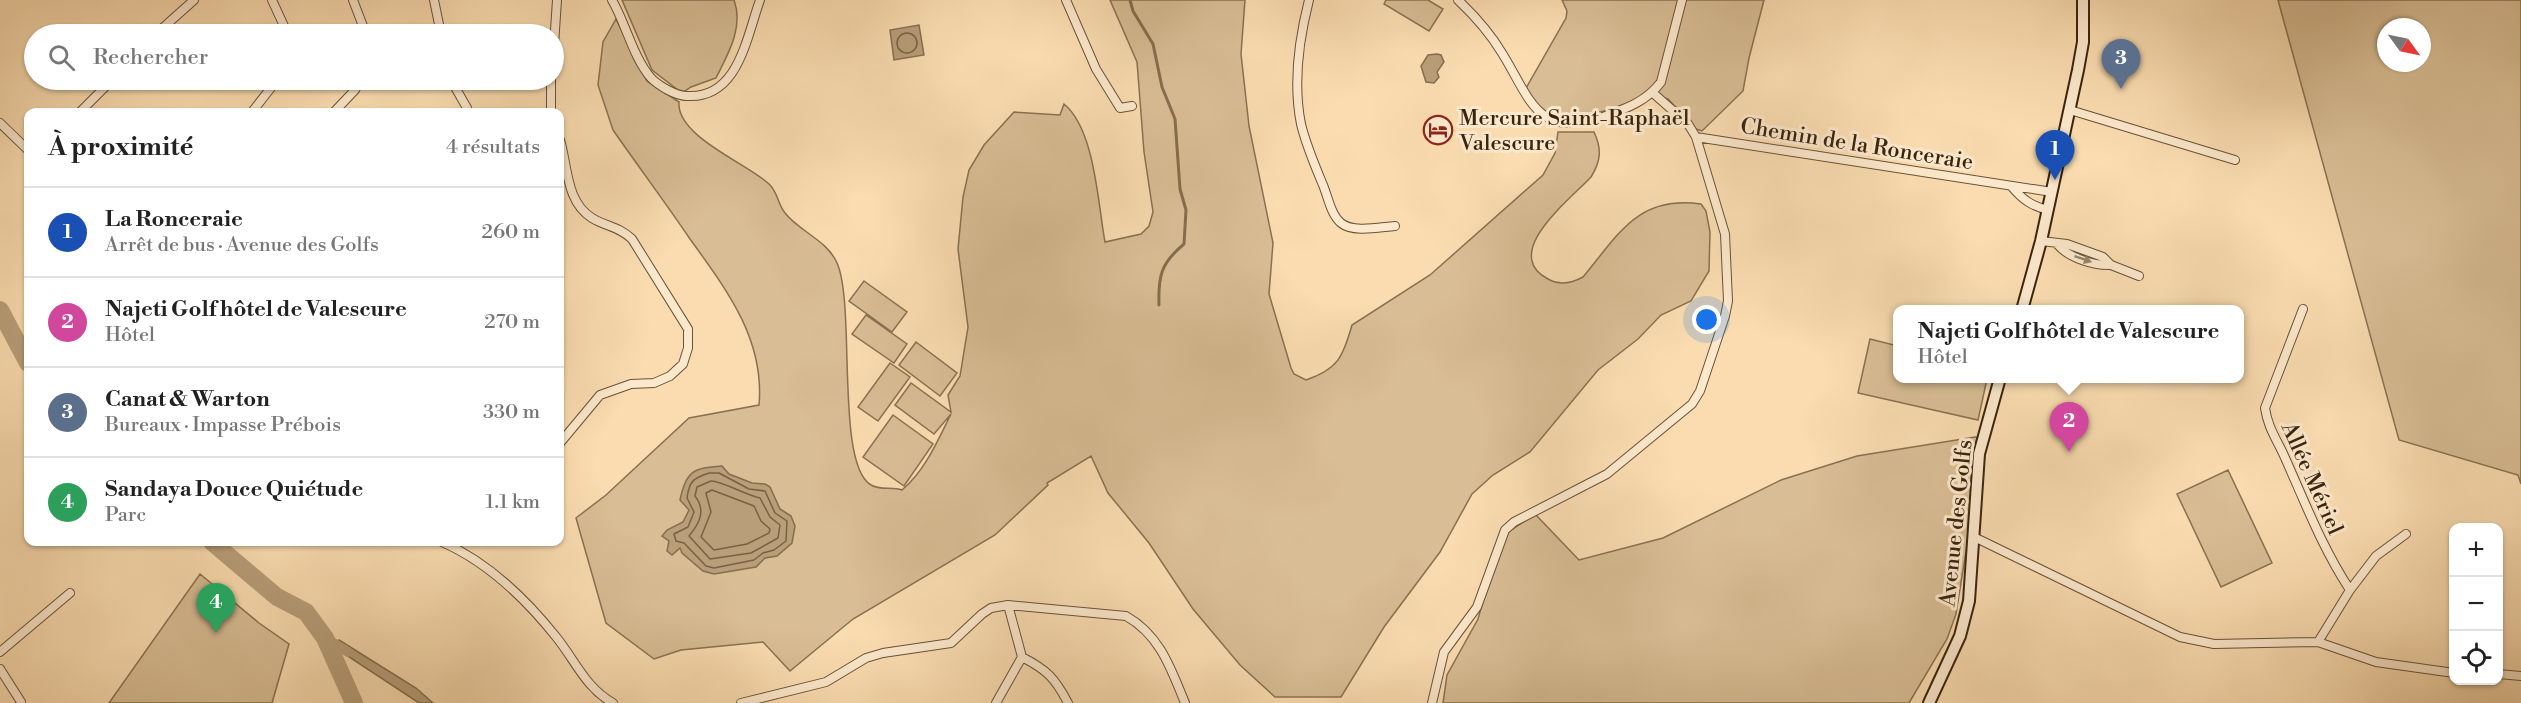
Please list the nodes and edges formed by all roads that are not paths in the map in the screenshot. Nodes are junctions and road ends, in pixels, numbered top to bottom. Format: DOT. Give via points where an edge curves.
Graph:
graph roads {
  1 [pos="272,0"];
  2 [pos="353,0"];
  3 [pos="434,0"];
  4 [pos="557,0"];
  5 [pos="612,0"];
  6 [pos="760,0"];
  7 [pos="1066,0"];
  8 [pos="1309,0"];
  9 [pos="1458,0"];
  10 [pos="1682,0"];
  11 [pos="2083,0"];
  12 [pos="190,1"];
  13 [pos="166,24"];
  14 [pos="283,24"];
  15 [pos="362,24"];
  16 [pos="439,24"];
  17 [pos="555,24"];
  18 [pos="102,90"];
  19 [pos="271,90"];
  20 [pos="355,90"];
  21 [pos="457,90"];
  22 [pos="551,90"];
  23 [pos="1653,93"];
  24 [pos="1132,106"];
  25 [pos="84,108"];
  26 [pos="260,108"];
  27 [pos="338,108"];
  28 [pos="466,108"];
  29 [pos="551,108"];
  30 [pos="2070,110"];
  31 [pos="0,123"];
  32 [pos="1696,137"];
  33 [pos="24,146"];
  34 [pos="564,159"];
  35 [pos="2235,160"];
  36 [pos="2013,187"];
  37 [pos="2052,192"];
  38 [pos="2048,210"];
  39 [pos="1395,226"];
  40 [pos="2041,241"];
  41 [pos="2139,276"];
  42 [pos="2023,305"];
  43 [pos="2303,309"];
  44 [pos="1999,383"];
  45 [pos="564,438"];
  46 [pos="2406,534"];
  47 [pos="1974,537"];
  48 [pos="450,546"];
  49 [pos="2350,590"];
  50 [pos="70,593"];
  51 [pos="1008,605"];
  52 [pos="2318,642"];
  53 [pos="0,652"];
  54 [pos="1022,657"];
  55 [pos="0,669"];
  56 [pos="2449,672"];
  57 [pos="2503,675"];
  58 [pos="2521,676"];
  59 [pos="21,702"];
  60 [pos="613,703"];
  61 [pos="741,703"];
  62 [pos="996,703"];
  63 [pos="1068,703"];
  64 [pos="1185,703"];
  65 [pos="1432,703"];
  66 [pos="1929,703"];
  1 -- 14 [label="street"];
  2 -- 15 [label="street"];
  3 -- 16 [label="street"];
  4 -- 17 [label="street"];
  5 -- 6 [label="street" via="652,78 680,96 703,97 720,90 735,70"];
  7 -- 24 [label="street" via="1096,69 1120,108"];
  8 -- 39 [label="street" via="1298,77 1301,124 1318,172 1341,224 1353,228"];
  9 -- 23 [label="street" via="1485,28 1528,101 1558,124 1580,124 1617,112"];
  10 -- 23 [label="street" via="1661,82"];
  11 -- 30 [label="main road" via="2083,42"];
  12 -- 13 [label="street"];
  18 -- 25 [label="street"];
  19 -- 26 [label="street"];
  20 -- 27 [label="street"];
  21 -- 28 [label="street"];
  22 -- 29 [label="street"];
  23 -- 32 [label="street" via="1688,124"];
  30 -- 35 [label="street"];
  30 -- 37 [label="main road"];
  31 -- 33 [label="street"];
  32 -- 36 [label="street, Chemin de la Ronceraie"];
  32 -- 65 [label="street" via="1725,234 1728,301 1700,391 1692,404 1607,474 1505,530 1477,607 1444,652"];
  34 -- 45 [label="street" via="573,201 594,220 620,228 632,240 688,330 683,364 670,376 654,383 614,388 600,396"];
  36 -- 37 [label="street, Chemin de la Ronceraie"];
  36 -- 38 [label="street" via="2021,198"];
  37 -- 38 [label="main road"];
  38 -- 40 [label="main road"];
  40 -- 41 [label="street" via="2101,266 2111,265"];
  40 -- 42 [label="main road"];
  43 -- 49 [label="street, Allée Mériel" via="2265,408 2268,425 2326,551"];
  44 -- 47 [label="main road, Avenue des Golfs" via="1979,454"];
  46 -- 49 [label="street" via="2376,556"];
  47 -- 52 [label="street" via="2180,637 2214,644"];
  47 -- 66 [label="main road, Avenue des Golfs" via="1969,601 1960,636"];
  48 -- 60 [label="street" via="480,562 502,580 556,637 590,686"];
  49 -- 52 [label="street"];
  50 -- 53 [label="street"];
  51 -- 54 [label="street"];
  51 -- 61 [label="street" via="991,608 951,643 883,652 826,682"];
  51 -- 64 [label="street" via="1126,616 1143,626 1168,661"];
  52 -- 56 [label="street" via="2376,662"];
  54 -- 62 [label="street"];
  54 -- 63 [label="street" via="1056,681"];
  55 -- 59 [label="street"];
  57 -- 58 [label="street"];
}
